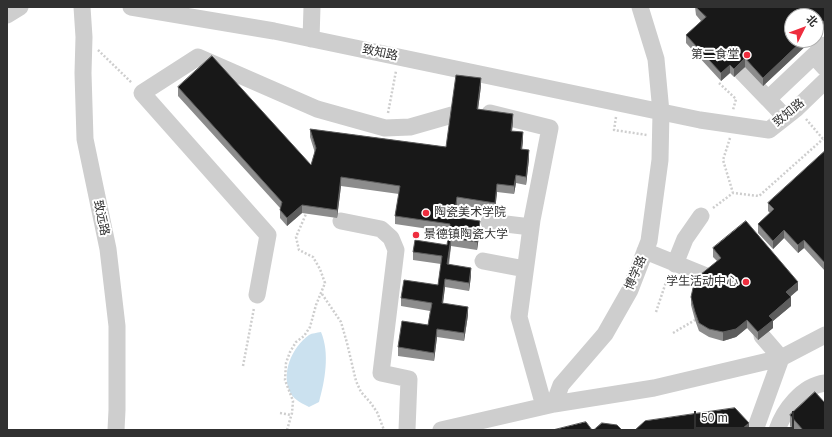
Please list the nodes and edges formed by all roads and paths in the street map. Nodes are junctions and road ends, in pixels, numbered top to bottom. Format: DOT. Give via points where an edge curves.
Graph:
graph roads {
  1 [pos="20,7"];
  2 [pos="82,7"];
  3 [pos="131,7"];
  4 [pos="313,7"];
  5 [pos="640,7"];
  6 [pos="7,15"];
  7 [pos="84,36"];
  8 [pos="311,39"];
  9 [pos="399,57"];
  10 [pos="821,57"];
  11 [pos="742,72"];
  12 [pos="825,81"];
  13 [pos="719,83"];
  14 [pos="142,93"];
  15 [pos="768,100"];
  16 [pos="623,104"];
  17 [pos="478,110"];
  18 [pos="661,112"];
  19 [pos="791,112"];
  20 [pos="452,115"];
  21 [pos="734,118"];
  22 [pos="385,128"];
  23 [pos="660,137"];
  24 [pos="824,138"];
  25 [pos="733,193"];
  26 [pos="726,197"];
  27 [pos="306,214"];
  28 [pos="701,216"];
  29 [pos="341,221"];
  30 [pos="489,222"];
  31 [pos="531,227"];
  32 [pos="645,251"];
  33 [pos="483,261"];
  34 [pos="675,264"];
  35 [pos="525,269"];
  36 [pos="709,277"];
  37 [pos="322,293"];
  38 [pos="257,295"];
  39 [pos="656,312"];
  40 [pos="695,320"];
  41 [pos="673,333"];
  42 [pos="825,335"];
  43 [pos="762,336"];
  44 [pos="781,358"];
  45 [pos="243,366"];
  46 [pos="825,382"];
  47 [pos="549,405"];
  48 [pos="280,413"];
  49 [pos="291,415"];
  50 [pos="116,430"];
  51 [pos="287,430"];
  52 [pos="384,430"];
  53 [pos="407,430"];
  54 [pos="444,430"];
  55 [pos="755,430"];
  56 [pos="777,430"];
  1 -- 6 [label="street"];
  2 -- 7 [label="street, 致远路"];
  3 -- 8 [label="street, 致知路"];
  4 -- 8 [label="street"];
  5 -- 18 [label="street, 博学路" via="656,59"];
  7 -- 14 [label="path"];
  7 -- 50 [label="street, 致远路" via="85,139 108,249 117,326"];
  8 -- 9 [label="street, 致知路"];
  9 -- 16 [label="street, 致知路"];
  9 -- 22 [label="path"];
  10 -- 15 [label="street"];
  11 -- 15 [label="street"];
  12 -- 19 [label="street, 致知路"];
  13 -- 21 [label="path" via="736,99"];
  14 -- 22 [label="street" via="198,57 317,109"];
  14 -- 38 [label="street" via="268,235"];
  15 -- 19 [label="street"];
  16 -- 18 [label="street, 致知路"];
  16 -- 23 [label="path" via="614,130"];
  17 -- 31 [label="street" via="550,128"];
  18 -- 21 [label="street, 致知路" via="700,120"];
  18 -- 23 [label="street, 博学路"];
  19 -- 21 [label="street, 致知路" via="769,130"];
  19 -- 24 [label="path"];
  20 -- 22 [label="street" via="410,127"];
  21 -- 25 [label="path" via="723,160"];
  23 -- 32 [label="street, 博学路" via="660,160 650,241"];
  24 -- 25 [label="path" via="759,196"];
  25 -- 26 [label="path"];
  27 -- 37 [label="path" via="296,237 299,250 313,257 320,269 325,283"];
  28 -- 34 [label="street" via="685,239"];
  29 -- 53 [label="street" via="381,229 391,238 396,250 381,373 409,380"];
  30 -- 31 [label="street"];
  31 -- 35 [label="street"];
  32 -- 34 [label="street"];
  32 -- 47 [label="street, 博学路" via="630,290 605,334 561,385"];
  33 -- 35 [label="street"];
  34 -- 36 [label="street"];
  34 -- 39 [label="path"];
  35 -- 47 [label="street" via="519,317"];
  37 -- 49 [label="path" via="310,327 296,342 286,363 285,380 293,402"];
  37 -- 52 [label="path" via="341,322 356,381 361,392 377,412"];
  38 -- 45 [label="path"];
  40 -- 41 [label="path"];
  42 -- 44 [label="street"];
  43 -- 44 [label="street"];
  44 -- 47 [label="street" via="654,388"];
  44 -- 55 [label="street"];
  46 -- 56 [label="street" via="817,384 797,397 781,419"];
  47 -- 54 [label="street"];
  48 -- 49 [label="path"];
  49 -- 51 [label="path"];
}
